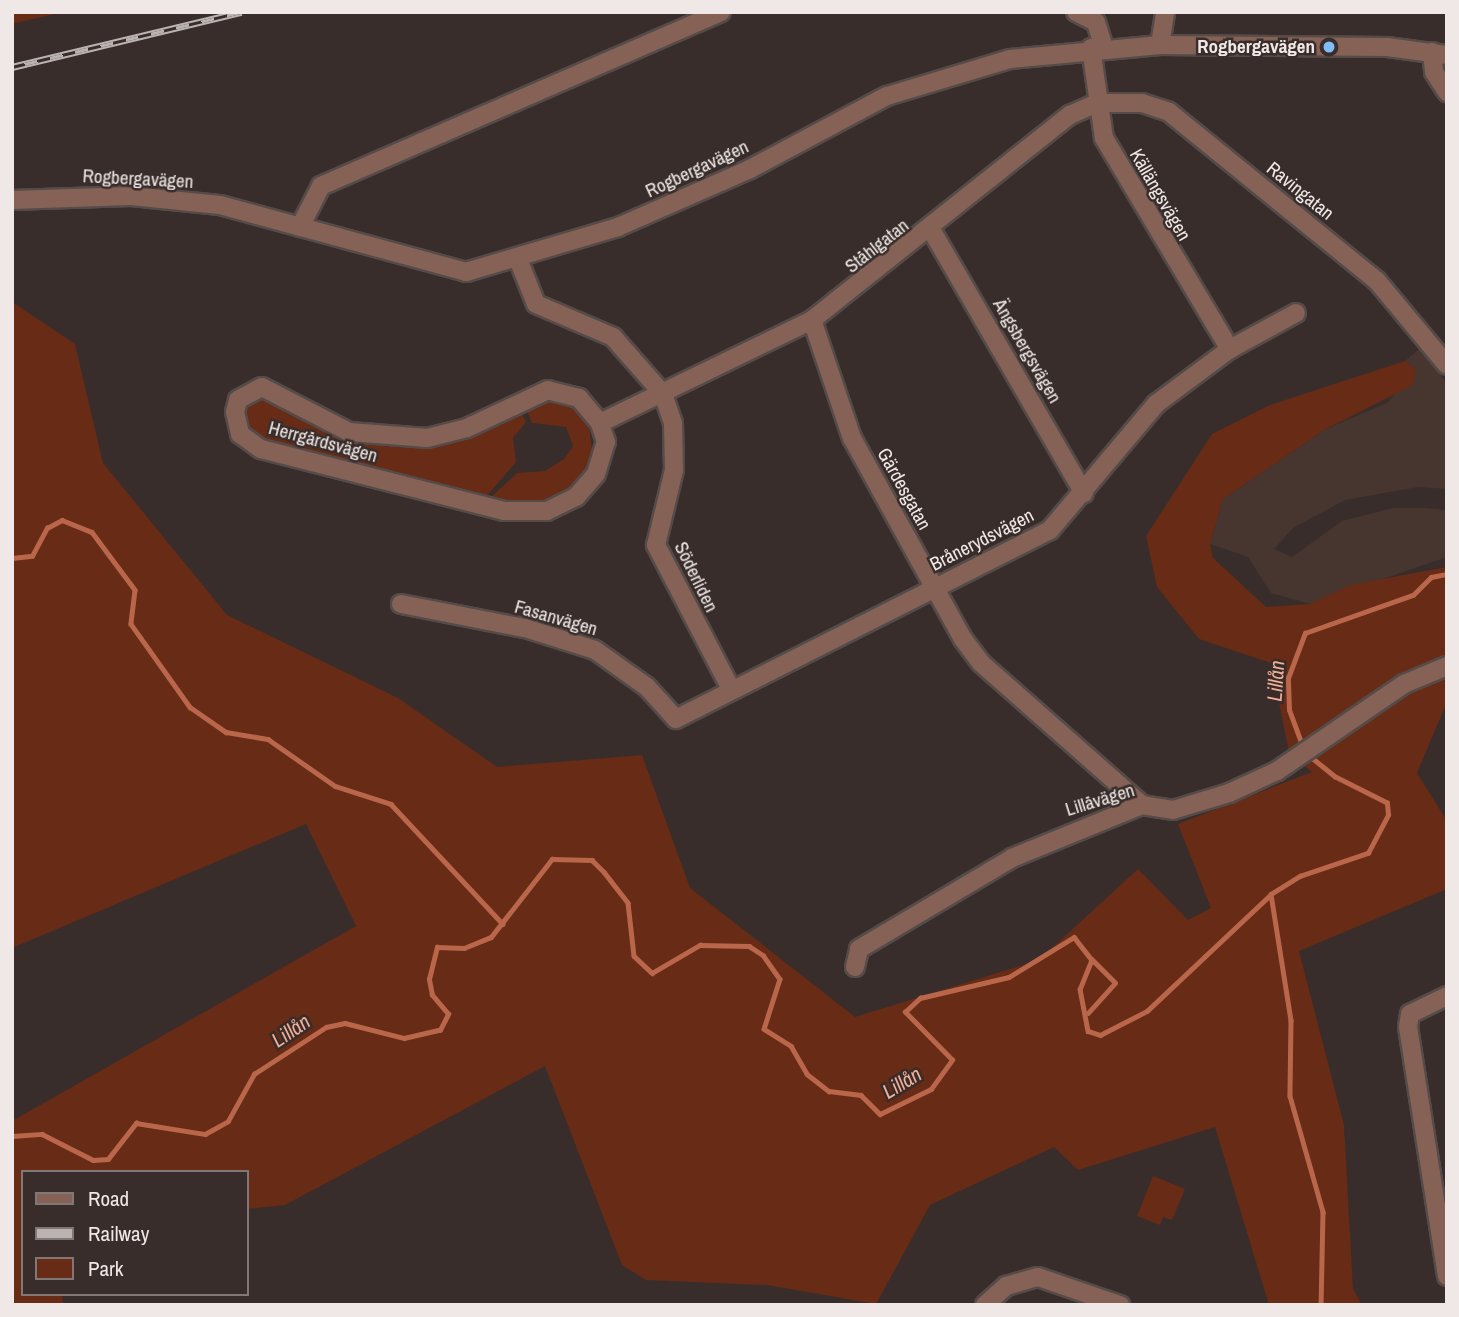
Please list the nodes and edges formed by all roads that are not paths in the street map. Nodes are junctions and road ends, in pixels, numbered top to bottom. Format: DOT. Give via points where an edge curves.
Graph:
graph roads {
  1 [pos="721,12"];
  2 [pos="1076,12"];
  3 [pos="1165,12"];
  4 [pos="1160,45"];
  5 [pos="1098,48"];
  6 [pos="1439,54"];
  7 [pos="1447,93"];
  8 [pos="1097,103"];
  9 [pos="12,200"];
  10 [pos="300,227"];
  11 [pos="932,230"];
  12 [pos="518,260"];
  13 [pos="1296,313"];
  14 [pos="812,320"];
  15 [pos="1230,348"];
  16 [pos="1447,365"];
  17 [pos="663,394"];
  18 [pos="600,423"];
  19 [pos="1084,493"];
  20 [pos="934,588"];
  21 [pos="401,604"];
  22 [pos="1447,666"];
  23 [pos="731,689"];
  24 [pos="676,719"];
  25 [pos="1142,805"];
  26 [pos="855,967"];
  27 [pos="1447,996"];
  28 [pos="1447,1276"];
  29 [pos="985,1305"];
  30 [pos="1120,1305"];
  1 -- 10 [label="street" via="321,186"];
  2 -- 5 [label="street" via="1096,22"];
  3 -- 4 [label="street"];
  4 -- 5 [label="street, Rogbergavägen"];
  4 -- 6 [label="street, Rogbergavägen"];
  5 -- 8 [label="street, Källängsvägen"];
  5 -- 12 [label="street, Rogbergavägen" via="976,67 887,96 701,191"];
  6 -- 7 [label="street" via="1434,72"];
  8 -- 11 [label="street, Ståhlgatan" via="1070,115"];
  8 -- 15 [label="street, Källängsvägen" via="1116,163"];
  8 -- 16 [label="street, Ravingatan" via="1142,103 1169,111 1377,281"];
  9 -- 10 [label="street, Rogbergavägen" via="175,200"];
  10 -- 12 [label="street, Rogbergavägen" via="466,272"];
  11 -- 14 [label="street, Ståhlgatan"];
  11 -- 19 [label="street, Ängsbergsvägen"];
  12 -- 17 [label="street, Söderliden" via="536,304 613,337"];
  13 -- 15 [label="street, Brånerydsvägen"];
  14 -- 17 [label="street, Ståhlgatan"];
  14 -- 20 [label="street, Gärdesgatan" via="852,438"];
  15 -- 19 [label="street, Brånerydsvägen" via="1156,404"];
  17 -- 18 [label="street"];
  17 -- 23 [label="street, Söderliden" via="673,424 674,470 656,545"];
  18 -- 18 [label="street, Herrgårdsvägen" via="605,453 589,484 563,505 517,513 261,449 240,434 235,412 238,400 262,387 349,432 428,438 467,428 548,390 579,398"];
  19 -- 20 [label="street, Brånerydsvägen" via="1050,530"];
  20 -- 23 [label="street, Brånerydsvägen"];
  20 -- 25 [label="street, Gärdesgatan" via="981,663"];
  21 -- 24 [label="street, Fasanvägen" via="525,628 595,650 647,687"];
  22 -- 25 [label="street, Lillåvägen" via="1404,684 1286,765 1197,804 1160,811"];
  23 -- 24 [label="street, Brånerydsvägen"];
  25 -- 26 [label="street, Lillåvägen" via="1012,858 859,949"];
  27 -- 28 [label="street" via="1410,1014 1408,1027"];
  29 -- 30 [label="street" via="1006,1286 1038,1278"];
}
